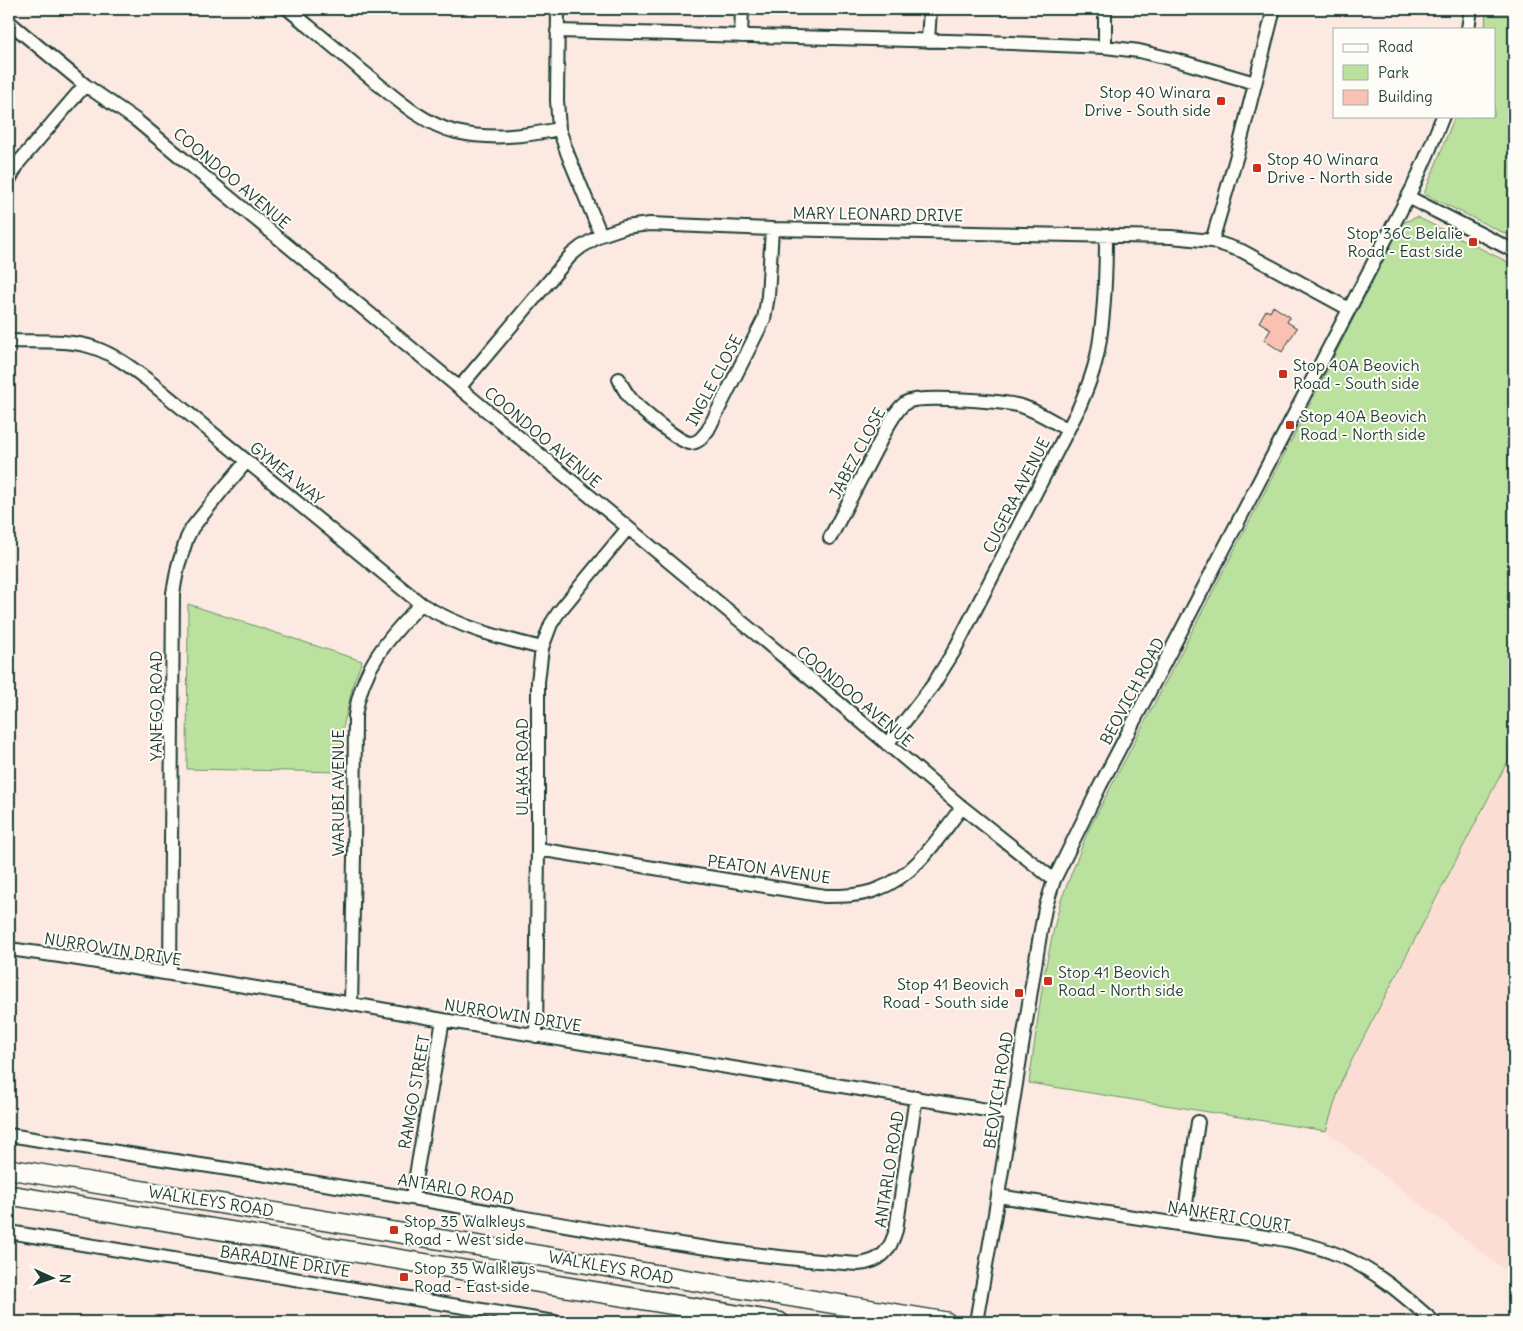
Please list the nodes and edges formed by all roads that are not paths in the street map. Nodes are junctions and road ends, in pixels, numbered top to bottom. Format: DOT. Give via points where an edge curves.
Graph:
graph roads {
  1 [pos="288,9"];
  2 [pos="558,9"];
  3 [pos="742,9"];
  4 [pos="930,9"];
  5 [pos="1105,9"];
  6 [pos="1274,9"];
  7 [pos="1471,9"];
  8 [pos="9,22"];
  9 [pos="1468,28"];
  10 [pos="557,31"];
  11 [pos="741,36"];
  12 [pos="928,42"];
  13 [pos="1105,48"];
  14 [pos="1255,83"];
  15 [pos="85,85"];
  16 [pos="1442,118"];
  17 [pos="559,129"];
  18 [pos="9,180"];
  19 [pos="1408,197"];
  20 [pos="772,228"];
  21 [pos="600,235"];
  22 [pos="1106,235"];
  23 [pos="1212,241"];
  24 [pos="1514,251"];
  25 [pos="1349,309"];
  26 [pos="9,341"];
  27 [pos="619,379"];
  28 [pos="459,388"];
  29 [pos="1068,430"];
  30 [pos="247,461"];
  31 [pos="628,528"];
  32 [pos="830,538"];
  33 [pos="421,604"];
  34 [pos="542,648"];
  35 [pos="887,744"];
  36 [pos="962,807"];
  37 [pos="538,849"];
  38 [pos="1054,880"];
  39 [pos="9,949"];
  40 [pos="170,974"];
  41 [pos="351,1004"];
  42 [pos="443,1020"];
  43 [pos="536,1036"];
  44 [pos="916,1098"];
  45 [pos="1012,1114"];
  46 [pos="1198,1122"];
  47 [pos="9,1135"];
  48 [pos="9,1169"];
  49 [pos="9,1195"];
  50 [pos="998,1196"];
  51 [pos="412,1198"];
  52 [pos="1183,1224"];
  53 [pos="9,1232"];
  54 [pos="555,1322"];
  55 [pos="779,1322"];
  56 [pos="946,1322"];
  57 [pos="976,1322"];
  58 [pos="1434,1322"];
  1 -- 17 [label="street" via="379,85 433,124 457,132 492,136"];
  2 -- 10 [label="street"];
  3 -- 11 [label="street"];
  4 -- 12 [label="street"];
  5 -- 13 [label="street"];
  6 -- 14 [label="street"];
  7 -- 9 [label="street"];
  8 -- 15 [label="street, COONDOO AVENUE"];
  10 -- 11 [label="street"];
  10 -- 17 [label="street"];
  11 -- 12 [label="street"];
  12 -- 13 [label="street"];
  13 -- 14 [label="street" via="1176,60"];
  14 -- 23 [label="street"];
  15 -- 18 [label="street" via="19,162"];
  15 -- 28 [label="street, COONDOO AVENUE" via="136,120"];
  16 -- 19 [label="street, BEOVICH ROAD"];
  17 -- 21 [label="street"];
  19 -- 24 [label="street"];
  19 -- 25 [label="street, BEOVICH ROAD"];
  20 -- 21 [label="street, MARY LEONARD DRIVE" via="650,224"];
  20 -- 22 [label="street, MARY LEONARD DRIVE"];
  20 -- 27 [label="street, INGLE CLOSE" via="764,319 708,430 698,441 687,443 680,440 638,406"];
  21 -- 28 [label="street, MARY LEONARD DRIVE" via="563,263"];
  22 -- 23 [label="street, MARY LEONARD DRIVE"];
  22 -- 29 [label="street, CUGERA AVENUE" via="1104,306 1098,352 1086,391"];
  23 -- 25 [label="street, MARY LEONARD DRIVE" via="1242,251"];
  25 -- 38 [label="street, BEOVICH ROAD"];
  26 -- 30 [label="street, GYMEA WAY" via="74,343 112,356 149,381"];
  28 -- 31 [label="street, COONDOO AVENUE"];
  29 -- 32 [label="street, JABEZ CLOSE" via="1034,411 1003,402 909,401 888,426"];
  29 -- 35 [label="street, CUGERA AVENUE" via="954,651 933,685"];
  30 -- 33 [label="street, GYMEA WAY"];
  30 -- 40 [label="street, YANEGO ROAD" via="192,528 174,579"];
  31 -- 34 [label="street, ULAKA ROAD" via="558,612"];
  31 -- 35 [label="street, COONDOO AVENUE"];
  33 -- 34 [label="street, GYMEA WAY" via="476,630"];
  33 -- 41 [label="street, WARUBI AVENUE" via="379,652 365,677 357,703"];
  34 -- 37 [label="street, ULAKA ROAD" via="538,682"];
  35 -- 36 [label="street, COONDOO AVENUE"];
  36 -- 37 [label="street, PEATON AVENUE" via="934,843 902,875 879,889 842,896 825,896"];
  36 -- 38 [label="street, COONDOO AVENUE"];
  37 -- 43 [label="street, ULAKA ROAD"];
  38 -- 45 [label="street, BEOVICH ROAD" via="1040,935"];
  39 -- 40 [label="street, NURROWIN DRIVE"];
  40 -- 41 [label="street, NURROWIN DRIVE"];
  41 -- 42 [label="street, NURROWIN DRIVE"];
  42 -- 43 [label="street, NURROWIN DRIVE"];
  42 -- 51 [label="street, RAMGO STREET"];
  43 -- 44 [label="street, NURROWIN DRIVE"];
  44 -- 45 [label="street, NURROWIN DRIVE"];
  44 -- 51 [label="street, ANTARLO ROAD" via="893,1242 882,1256 867,1263 727,1250"];
  45 -- 50 [label="street, BEOVICH ROAD"];
  46 -- 52 [label="street"];
  47 -- 51 [label="street, ANTARLO ROAD"];
  48 -- 56 [label="main road, WALKLEYS ROAD"];
  49 -- 55 [label="main road, WALKLEYS ROAD"];
  50 -- 52 [label="street, NANKERI COURT"];
  50 -- 57 [label="street, BEOVICH ROAD"];
  52 -- 58 [label="street, NANKERI COURT" via="1284,1240 1342,1256 1384,1280"];
  53 -- 54 [label="street, BARADINE DRIVE"];
}
